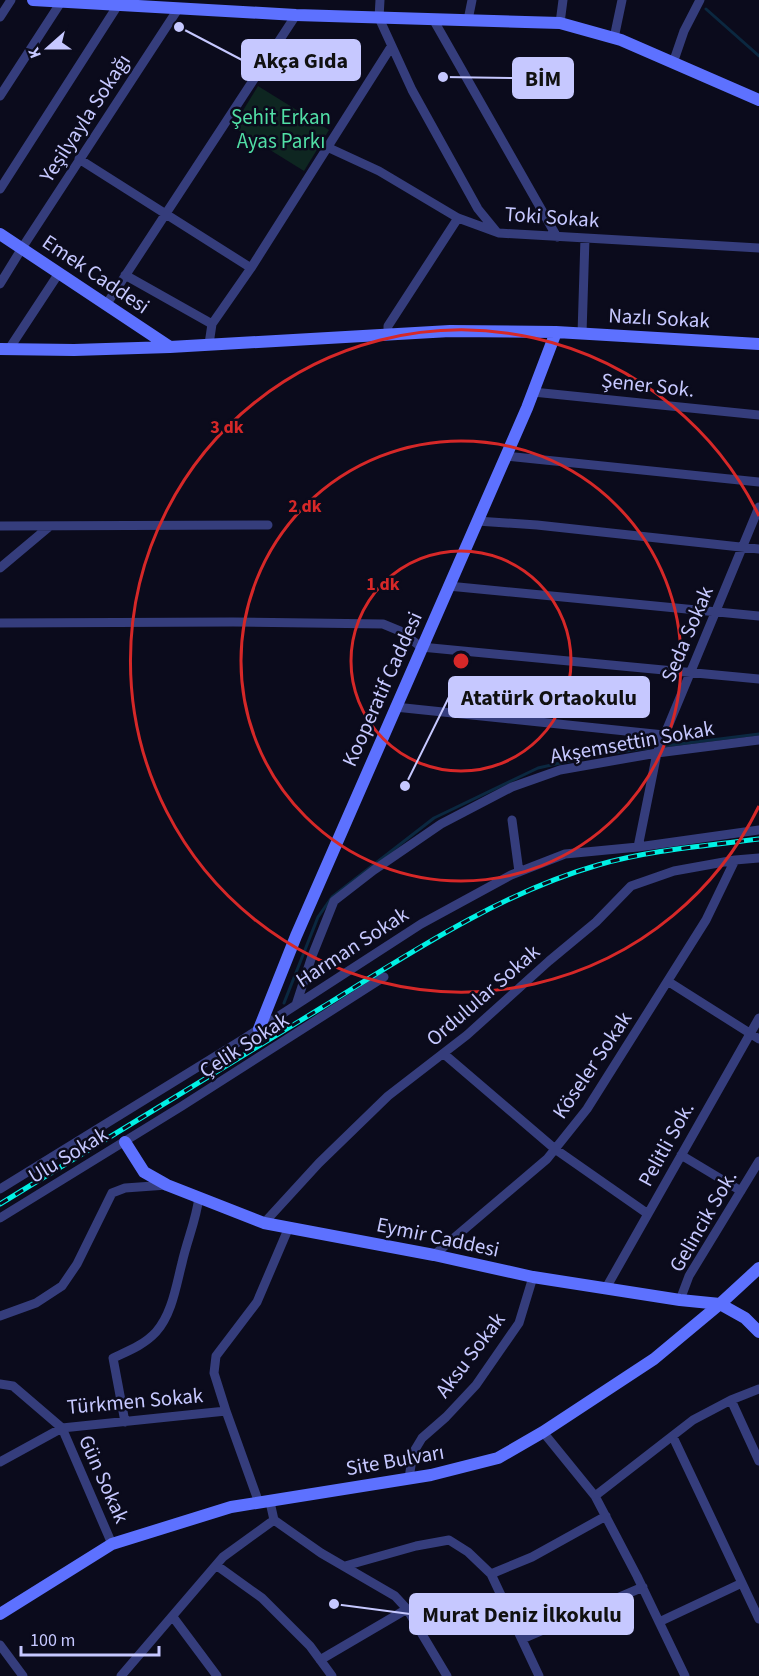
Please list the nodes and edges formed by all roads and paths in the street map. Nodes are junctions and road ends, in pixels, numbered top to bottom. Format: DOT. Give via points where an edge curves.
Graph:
graph roads {
  1 [pos="11,0"];
  2 [pos="33,0"];
  3 [pos="380,0"];
  4 [pos="472,0"];
  5 [pos="563,0"];
  6 [pos="622,0"];
  7 [pos="700,0"];
  8 [pos="53,1"];
  9 [pos="127,4"];
  10 [pos="178,9"];
  11 [pos="296,15"];
  12 [pos="0,17"];
  13 [pos="379,18"];
  14 [pos="433,19"];
  15 [pos="468,20"];
  16 [pos="560,23"];
  17 [pos="614,38"];
  18 [pos="391,46"];
  19 [pos="673,63"];
  20 [pos="0,96"];
  21 [pos="759,100"];
  22 [pos="327,147"];
  23 [pos="79,159"];
  24 [pos="0,189"];
  25 [pos="166,213"];
  26 [pos="458,218"];
  27 [pos="499,233"];
  28 [pos="0,234"];
  29 [pos="557,237"];
  30 [pos="585,238"];
  31 [pos="22,248"];
  32 [pos="759,248"];
  33 [pos="251,268"];
  34 [pos="59,273"];
  35 [pos="125,275"];
  36 [pos="0,284"];
  37 [pos="106,305"];
  38 [pos="212,324"];
  39 [pos="556,332"];
  40 [pos="582,333"];
  41 [pos="388,335"];
  42 [pos="209,344"];
  43 [pos="759,344"];
  44 [pos="170,347"];
  45 [pos="4,349"];
  46 [pos="533,392"];
  47 [pos="759,415"];
  48 [pos="505,456"];
  49 [pos="759,482"];
  50 [pos="759,507"];
  51 [pos="477,521"];
  52 [pos="268,525"];
  53 [pos="0,526"];
  54 [pos="50,526"];
  55 [pos="742,548"];
  56 [pos="759,549"];
  57 [pos="0,568"];
  58 [pos="448,586"];
  59 [pos="716,613"];
  60 [pos="759,616"];
  61 [pos="0,623"];
  62 [pos="421,647"];
  63 [pos="690,673"];
  64 [pos="759,679"];
  65 [pos="395,707"];
  66 [pos="664,735"];
  67 [pos="759,740"];
  68 [pos="657,753"];
  69 [pos="512,820"];
  70 [pos="759,830"];
  71 [pos="638,847"];
  72 [pos="759,858"];
  73 [pos="735,860"];
  74 [pos="519,872"];
  75 [pos="384,977"];
  76 [pos="669,982"];
  77 [pos="296,1005"];
  78 [pos="759,1018"];
  79 [pos="259,1029"];
  80 [pos="750,1033"];
  81 [pos="759,1039"];
  82 [pos="444,1054"];
  83 [pos="124,1142"];
  84 [pos="555,1149"];
  85 [pos="681,1155"];
  86 [pos="759,1161"];
  87 [pos="167,1185"];
  88 [pos="0,1189"];
  89 [pos="741,1191"];
  90 [pos="199,1197"];
  91 [pos="648,1214"];
  92 [pos="0,1218"];
  93 [pos="264,1223"];
  94 [pos="289,1227"];
  95 [pos="434,1255"];
  96 [pos="759,1268"];
  97 [pos="533,1277"];
  98 [pos="606,1288"];
  99 [pos="680,1300"];
  100 [pos="720,1304"];
  101 [pos="0,1316"];
  102 [pos="759,1332"];
  103 [pos="0,1384"];
  104 [pos="759,1389"];
  105 [pos="731,1400"];
  106 [pos="226,1411"];
  107 [pos="125,1422"];
  108 [pos="62,1428"];
  109 [pos="543,1432"];
  110 [pos="672,1437"];
  111 [pos="759,1461"];
  112 [pos="0,1462"];
  113 [pos="409,1478"];
  114 [pos="595,1496"];
  115 [pos="264,1502"];
  116 [pos="606,1516"];
  117 [pos="274,1520"];
  118 [pos="112,1544"];
  119 [pos="216,1565"];
  120 [pos="345,1566"];
  121 [pos="491,1574"];
  122 [pos="742,1583"];
  123 [pos="643,1587"];
  124 [pos="407,1609"];
  125 [pos="0,1614"];
  126 [pos="173,1617"];
  127 [pos="759,1619"];
  128 [pos="659,1622"];
  129 [pos="522,1639"];
  130 [pos="0,1644"];
  131 [pos="320,1660"];
  132 [pos="23,1676"];
  133 [pos="121,1676"];
  134 [pos="218,1676"];
  135 [pos="332,1676"];
  136 [pos="447,1676"];
  137 [pos="538,1676"];
  138 [pos="685,1676"];
  1 -- 12 [label="street"];
  2 -- 8 [label="street"];
  3 -- 13 [label="street"];
  4 -- 15 [label="street"];
  5 -- 16 [label="street"];
  6 -- 17 [label="street"];
  7 -- 19 [label="street"];
  8 -- 9 [label="street"];
  8 -- 20 [label="street"];
  9 -- 10 [label="street"];
  9 -- 24 [label="street"];
  10 -- 11 [label="street"];
  10 -- 23 [label="street, Yeşilyayla Sokağı"];
  11 -- 13 [label="street"];
  11 -- 25 [label="street"];
  13 -- 14 [label="street"];
  13 -- 18 [label="street"];
  14 -- 15 [label="street"];
  14 -- 29 [label="street"];
  15 -- 16 [label="street"];
  16 -- 17 [label="street"];
  17 -- 19 [label="street"];
  18 -- 22 [label="street"];
  18 -- 27 [label="street" via="478,209"];
  19 -- 21 [label="street"];
  22 -- 26 [label="street, Toki Sokak" via="379,171"];
  22 -- 33 [label="street"];
  23 -- 25 [label="street"];
  23 -- 31 [label="street, Yeşilyayla Sokağı"];
  25 -- 33 [label="street"];
  25 -- 35 [label="street"];
  26 -- 27 [label="street, Toki Sokak"];
  26 -- 41 [label="street" via="387,326"];
  27 -- 29 [label="street, Toki Sokak"];
  28 -- 31 [label="street, Emek Caddesi"];
  29 -- 30 [label="street, Toki Sokak"];
  30 -- 32 [label="street, Toki Sokak"];
  30 -- 40 [label="street"];
  31 -- 34 [label="street, Emek Caddesi"];
  31 -- 36 [label="street, Yeşilyayla Sokağı"];
  33 -- 38 [label="street"];
  34 -- 37 [label="street, Emek Caddesi"];
  34 -- 45 [label="street"];
  35 -- 37 [label="street"];
  35 -- 38 [label="street"];
  37 -- 44 [label="street, Emek Caddesi"];
  38 -- 42 [label="street"];
  39 -- 40 [label="street, Nazlı Sokak"];
  39 -- 41 [label="street, Nazlı Sokak"];
  39 -- 46 [label="street, Kooperatif Caddesi"];
  40 -- 43 [label="street, Nazlı Sokak"];
  41 -- 42 [label="street, Nazlı Sokak"];
  42 -- 44 [label="street, Nazlı Sokak"];
  44 -- 45 [label="street, Nazlı Sokak"];
  46 -- 47 [label="street, Şener Sok."];
  46 -- 48 [label="street, Kooperatif Caddesi"];
  48 -- 49 [label="street"];
  48 -- 51 [label="street, Kooperatif Caddesi"];
  50 -- 55 [label="street, Seda Sokak"];
  51 -- 55 [label="street"];
  51 -- 58 [label="street, Kooperatif Caddesi"];
  52 -- 54 [label="street"];
  53 -- 54 [label="street"];
  54 -- 57 [label="street"];
  55 -- 56 [label="street"];
  55 -- 59 [label="street, Seda Sokak"];
  58 -- 59 [label="street"];
  58 -- 62 [label="street, Kooperatif Caddesi"];
  59 -- 60 [label="street"];
  59 -- 63 [label="street, Seda Sokak"];
  61 -- 62 [label="street" via="383,624"];
  62 -- 63 [label="street"];
  62 -- 65 [label="street, Kooperatif Caddesi"];
  63 -- 64 [label="street"];
  63 -- 66 [label="street, Seda Sokak"];
  65 -- 66 [label="street"];
  65 -- 79 [label="street, Kooperatif Caddesi"];
  66 -- 68 [label="street, Seda Sokak"];
  67 -- 68 [label="street, Akşemsettin Sokak"];
  68 -- 71 [label="street, Seda Sokak"];
  68 -- 77 [label="street, Akşemsettin Sokak" via="560,770 512,787 441,824 374,870 334,901"];
  69 -- 74 [label="street"];
  70 -- 71 [label="street, Harman Sokak"];
  71 -- 74 [label="street, Harman Sokak" via="565,854"];
  72 -- 73 [label="street, Ordulular Sokak"];
  73 -- 76 [label="street, Köseler Sokak" via="706,920"];
  73 -- 82 [label="street, Ordulular Sokak" via="674,871 632,886"];
  74 -- 77 [label="street, Harman Sokak" via="421,924"];
  75 -- 83 [label="street, Çelik Sokak"];
  76 -- 80 [label="street"];
  76 -- 84 [label="street, Köseler Sokak" via="587,1109"];
  77 -- 79 [label="street, Harman Sokak"];
  78 -- 80 [label="street, Pelitli Sok."];
  79 -- 88 [label="street, Harman Sokak"];
  80 -- 81 [label="street"];
  80 -- 85 [label="street, Pelitli Sok."];
  82 -- 84 [label="street"];
  82 -- 93 [label="street, Ordulular Sokak" via="388,1096 319,1162"];
  83 -- 87 [label="street, Eymir Caddesi" via="144,1172"];
  83 -- 92 [label="street, Ulu Sokak"];
  84 -- 91 [label="street"];
  84 -- 95 [label="street, Köseler Sokak"];
  85 -- 89 [label="street"];
  85 -- 91 [label="street, Pelitli Sok."];
  86 -- 89 [label="street, Gelincik Sok."];
  87 -- 90 [label="street, Eymir Caddesi"];
  87 -- 101 [label="street" via="125,1188 112,1193 62,1286 36,1303"];
  89 -- 99 [label="street, Gelincik Sok." via="689,1276"];
  90 -- 93 [label="street, Eymir Caddesi"];
  90 -- 107 [label="street" via="178,1282 163,1320 144,1343 113,1358"];
  91 -- 98 [label="street, Pelitli Sok."];
  93 -- 94 [label="street, Eymir Caddesi"];
  94 -- 95 [label="street, Eymir Caddesi"];
  94 -- 106 [label="street" via="257,1302 216,1356 214,1373"];
  95 -- 97 [label="street, Eymir Caddesi"];
  96 -- 100 [label="street, Site Bulvarı"];
  97 -- 98 [label="street, Eymir Caddesi"];
  97 -- 113 [label="street, Aksu Sokak" via="519,1323 476,1385 422,1438 413,1453"];
  98 -- 99 [label="street, Eymir Caddesi"];
  99 -- 100 [label="street, Eymir Caddesi"];
  100 -- 102 [label="street, Eymir Caddesi" via="745,1318"];
  100 -- 109 [label="street, Site Bulvarı" via="654,1359"];
  103 -- 108 [label="street, Türkmen Sokak" via="13,1386"];
  104 -- 105 [label="street"];
  105 -- 110 [label="street" via="693,1420"];
  105 -- 111 [label="street"];
  106 -- 107 [label="street, Türkmen Sokak"];
  106 -- 115 [label="street, Türkmen Sokak"];
  107 -- 108 [label="street, Türkmen Sokak"];
  108 -- 112 [label="street"];
  108 -- 118 [label="street, Gün Sokak"];
  109 -- 113 [label="street, Site Bulvarı" via="498,1458"];
  109 -- 114 [label="street"];
  110 -- 114 [label="street"];
  110 -- 122 [label="street"];
  113 -- 115 [label="street, Site Bulvarı"];
  114 -- 116 [label="street"];
  115 -- 117 [label="street, Türkmen Sokak"];
  115 -- 118 [label="street, Site Bulvarı" via="231,1507"];
  116 -- 121 [label="street"];
  116 -- 123 [label="street"];
  117 -- 119 [label="street"];
  117 -- 120 [label="street"];
  118 -- 125 [label="street, Site Bulvarı"];
  119 -- 126 [label="street"];
  119 -- 131 [label="street" via="262,1598"];
  120 -- 121 [label="street" via="449,1540"];
  120 -- 124 [label="street" via="394,1596"];
  121 -- 129 [label="street"];
  122 -- 127 [label="street"];
  122 -- 128 [label="street"];
  123 -- 128 [label="street"];
  123 -- 129 [label="street"];
  124 -- 131 [label="street"];
  124 -- 136 [label="street"];
  126 -- 133 [label="street"];
  126 -- 134 [label="street"];
  128 -- 138 [label="street"];
  129 -- 137 [label="street"];
  130 -- 132 [label="street"];
  131 -- 135 [label="street"];
}
